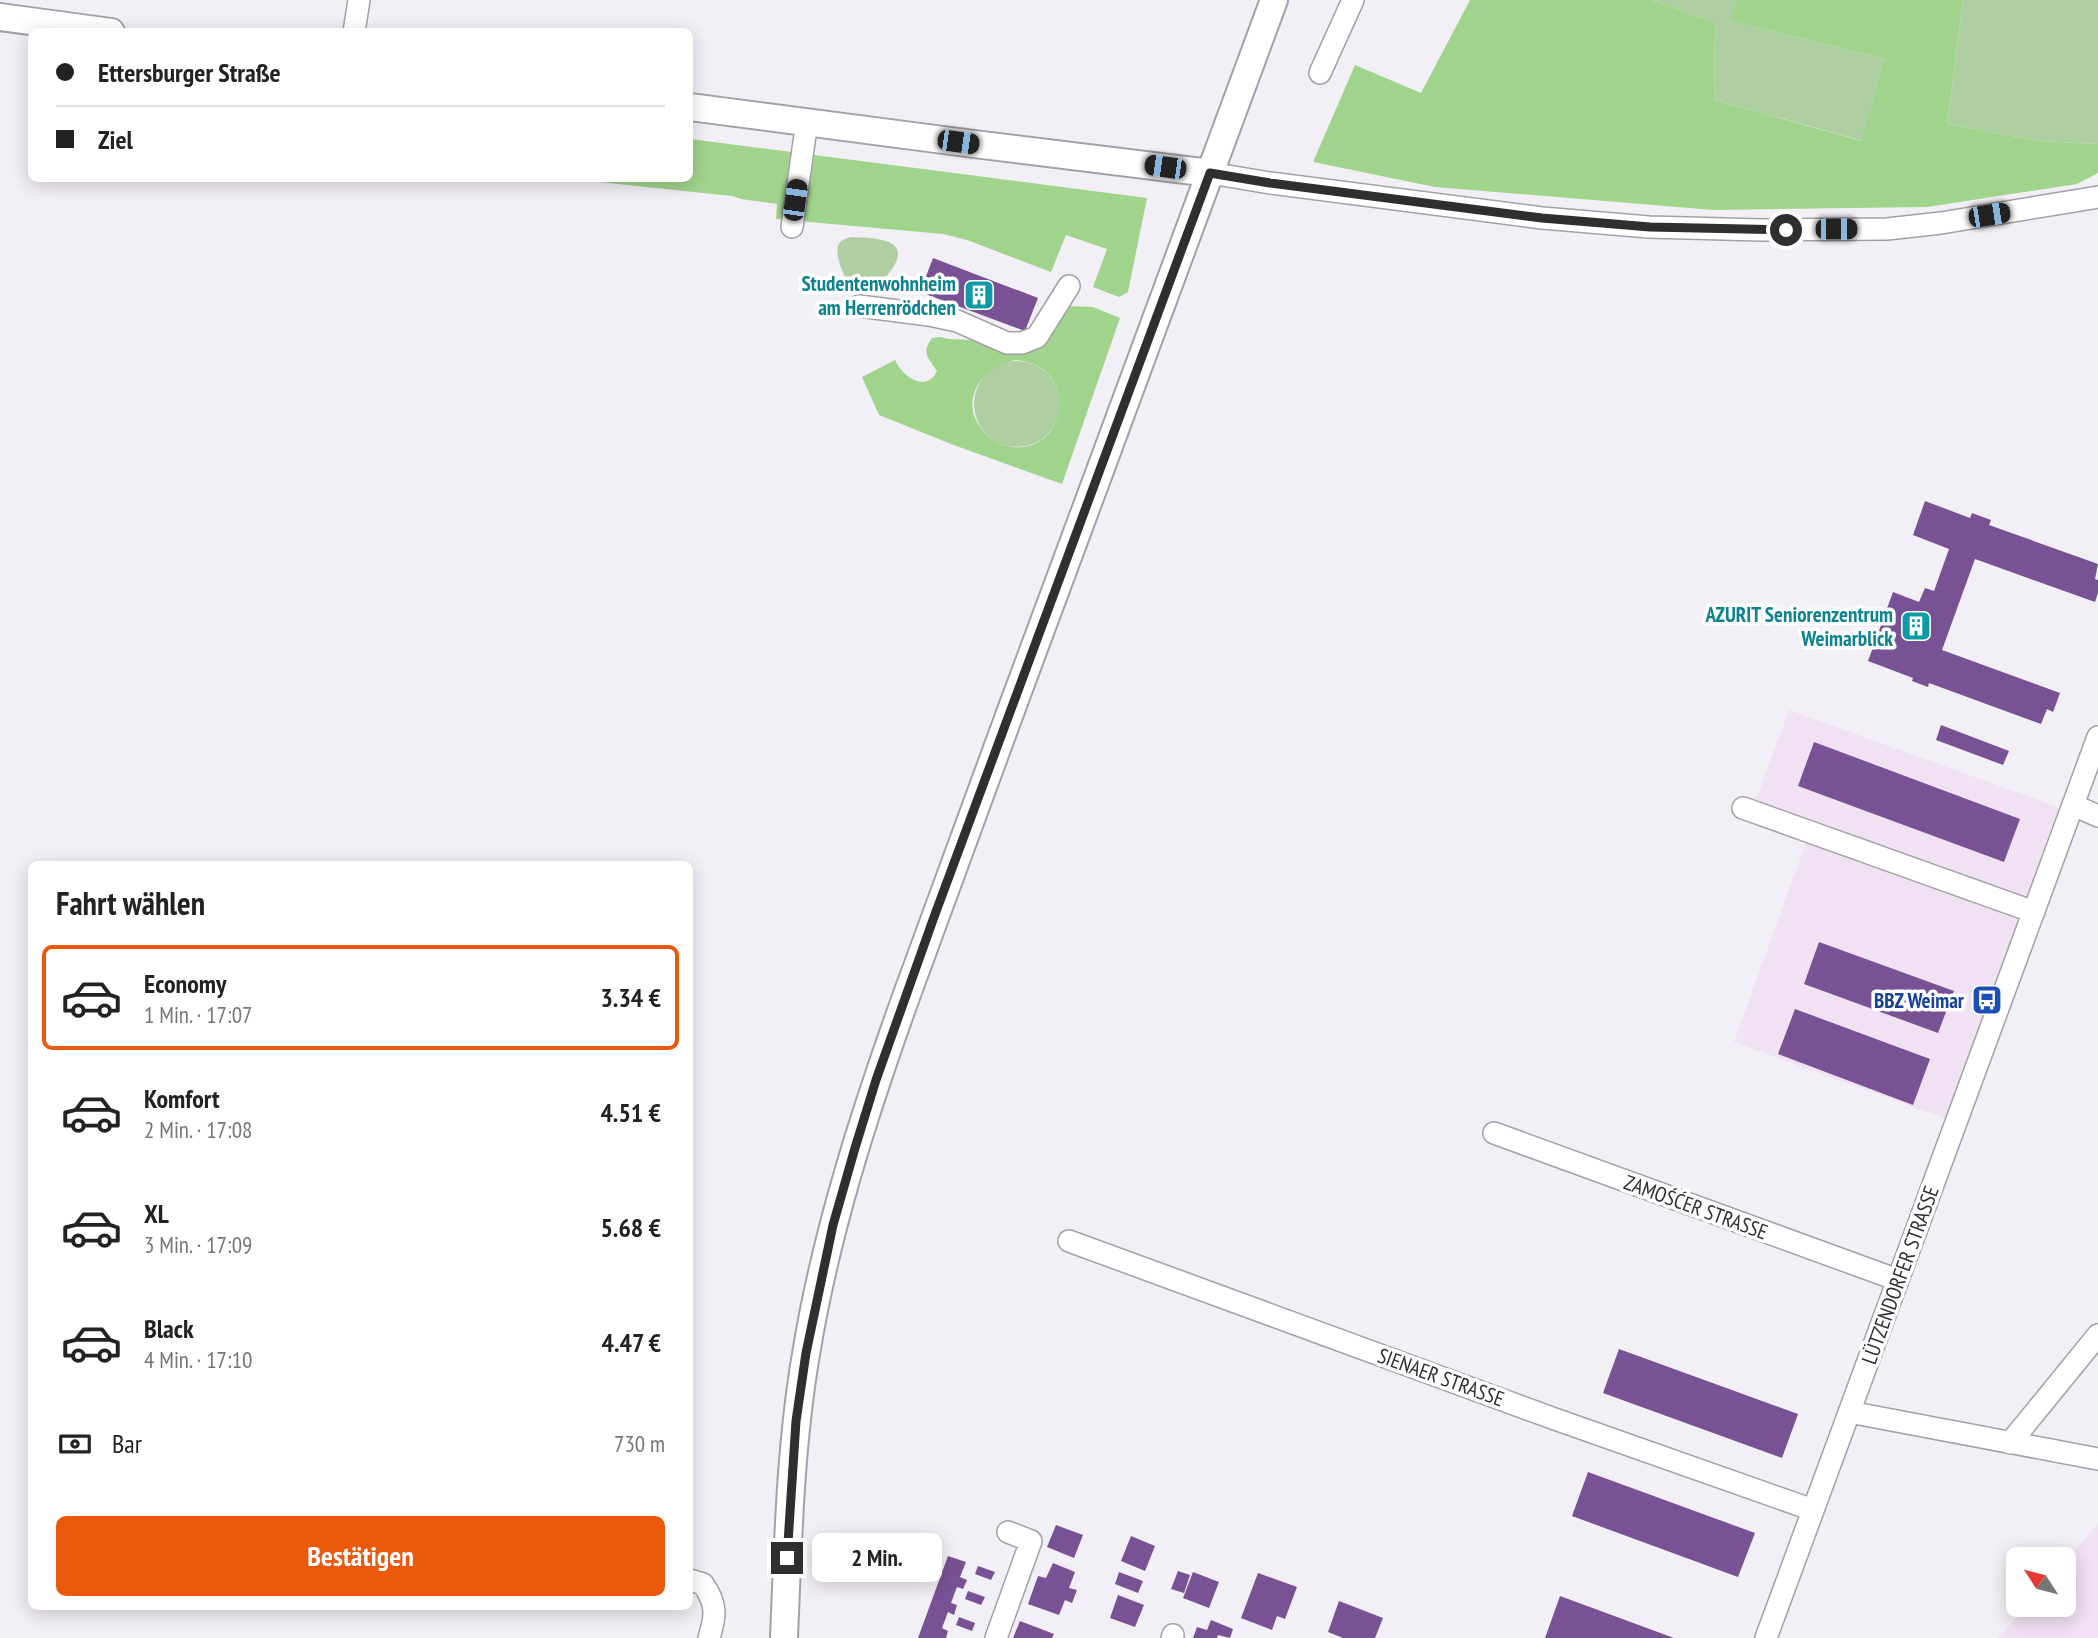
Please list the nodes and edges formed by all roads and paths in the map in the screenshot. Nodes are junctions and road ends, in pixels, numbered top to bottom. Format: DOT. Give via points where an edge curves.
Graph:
graph roads {
  1 [pos="359,0"];
  2 [pos="1273,0"];
  3 [pos="1353,0"];
  4 [pos="0,17"];
  5 [pos="81,28"];
  6 [pos="355,28"];
  7 [pos="1320,73"];
  8 [pos="693,107"];
  9 [pos="807,121"];
  10 [pos="1210,173"];
  11 [pos="2098,197"];
  12 [pos="792,227"];
  13 [pos="1069,286"];
  14 [pos="859,306"];
  15 [pos="2098,737"];
  16 [pos="2073,805"];
  17 [pos="1743,808"];
  18 [pos="2098,816"];
  19 [pos="2034,912"];
  20 [pos="1494,1133"];
  21 [pos="1069,1241"];
  22 [pos="1898,1280"];
  23 [pos="2098,1335"];
  24 [pos="1850,1412"];
  25 [pos="2010,1443"];
  26 [pos="2098,1459"];
  27 [pos="1813,1510"];
  28 [pos="1008,1532"];
  29 [pos="696,1582"];
  30 [pos="709,1638"];
  31 [pos="784,1638"];
  32 [pos="996,1638"];
  33 [pos="1766,1638"];
  1 -- 6 [label="street"];
  2 -- 10 [label="main road"];
  3 -- 7 [label="street"];
  4 -- 5 [label="main road"];
  8 -- 9 [label="main road"];
  9 -- 10 [label="main road"];
  9 -- 12 [label="street"];
  10 -- 11 [label="street" via="1542,218 1650,227 1887,229"];
  10 -- 31 [label="main road" via="930,929 855,1148 833,1225 796,1421"];
  13 -- 14 [label="street" via="1037,337 1022,343 1007,343 948,319"];
  15 -- 16 [label="street, LÜTZENDORFER STRASSE"];
  16 -- 18 [label="street"];
  16 -- 19 [label="street, LÜTZENDORFER STRASSE"];
  17 -- 19 [label="street"];
  19 -- 22 [label="street, LÜTZENDORFER STRASSE"];
  20 -- 22 [label="street, ZAMOŚĆER STRASSE"];
  21 -- 27 [label="street, SIENAER STRASSE"];
  22 -- 24 [label="street, LÜTZENDORFER STRASSE"];
  23 -- 25 [label="street"];
  24 -- 25 [label="street"];
  24 -- 27 [label="street, LÜTZENDORFER STRASSE"];
  25 -- 26 [label="street"];
  27 -- 33 [label="street, LÜTZENDORFER STRASSE"];
  28 -- 32 [label="street" via="1031,1541"];
  29 -- 30 [label="street" via="714,1603"];
}
